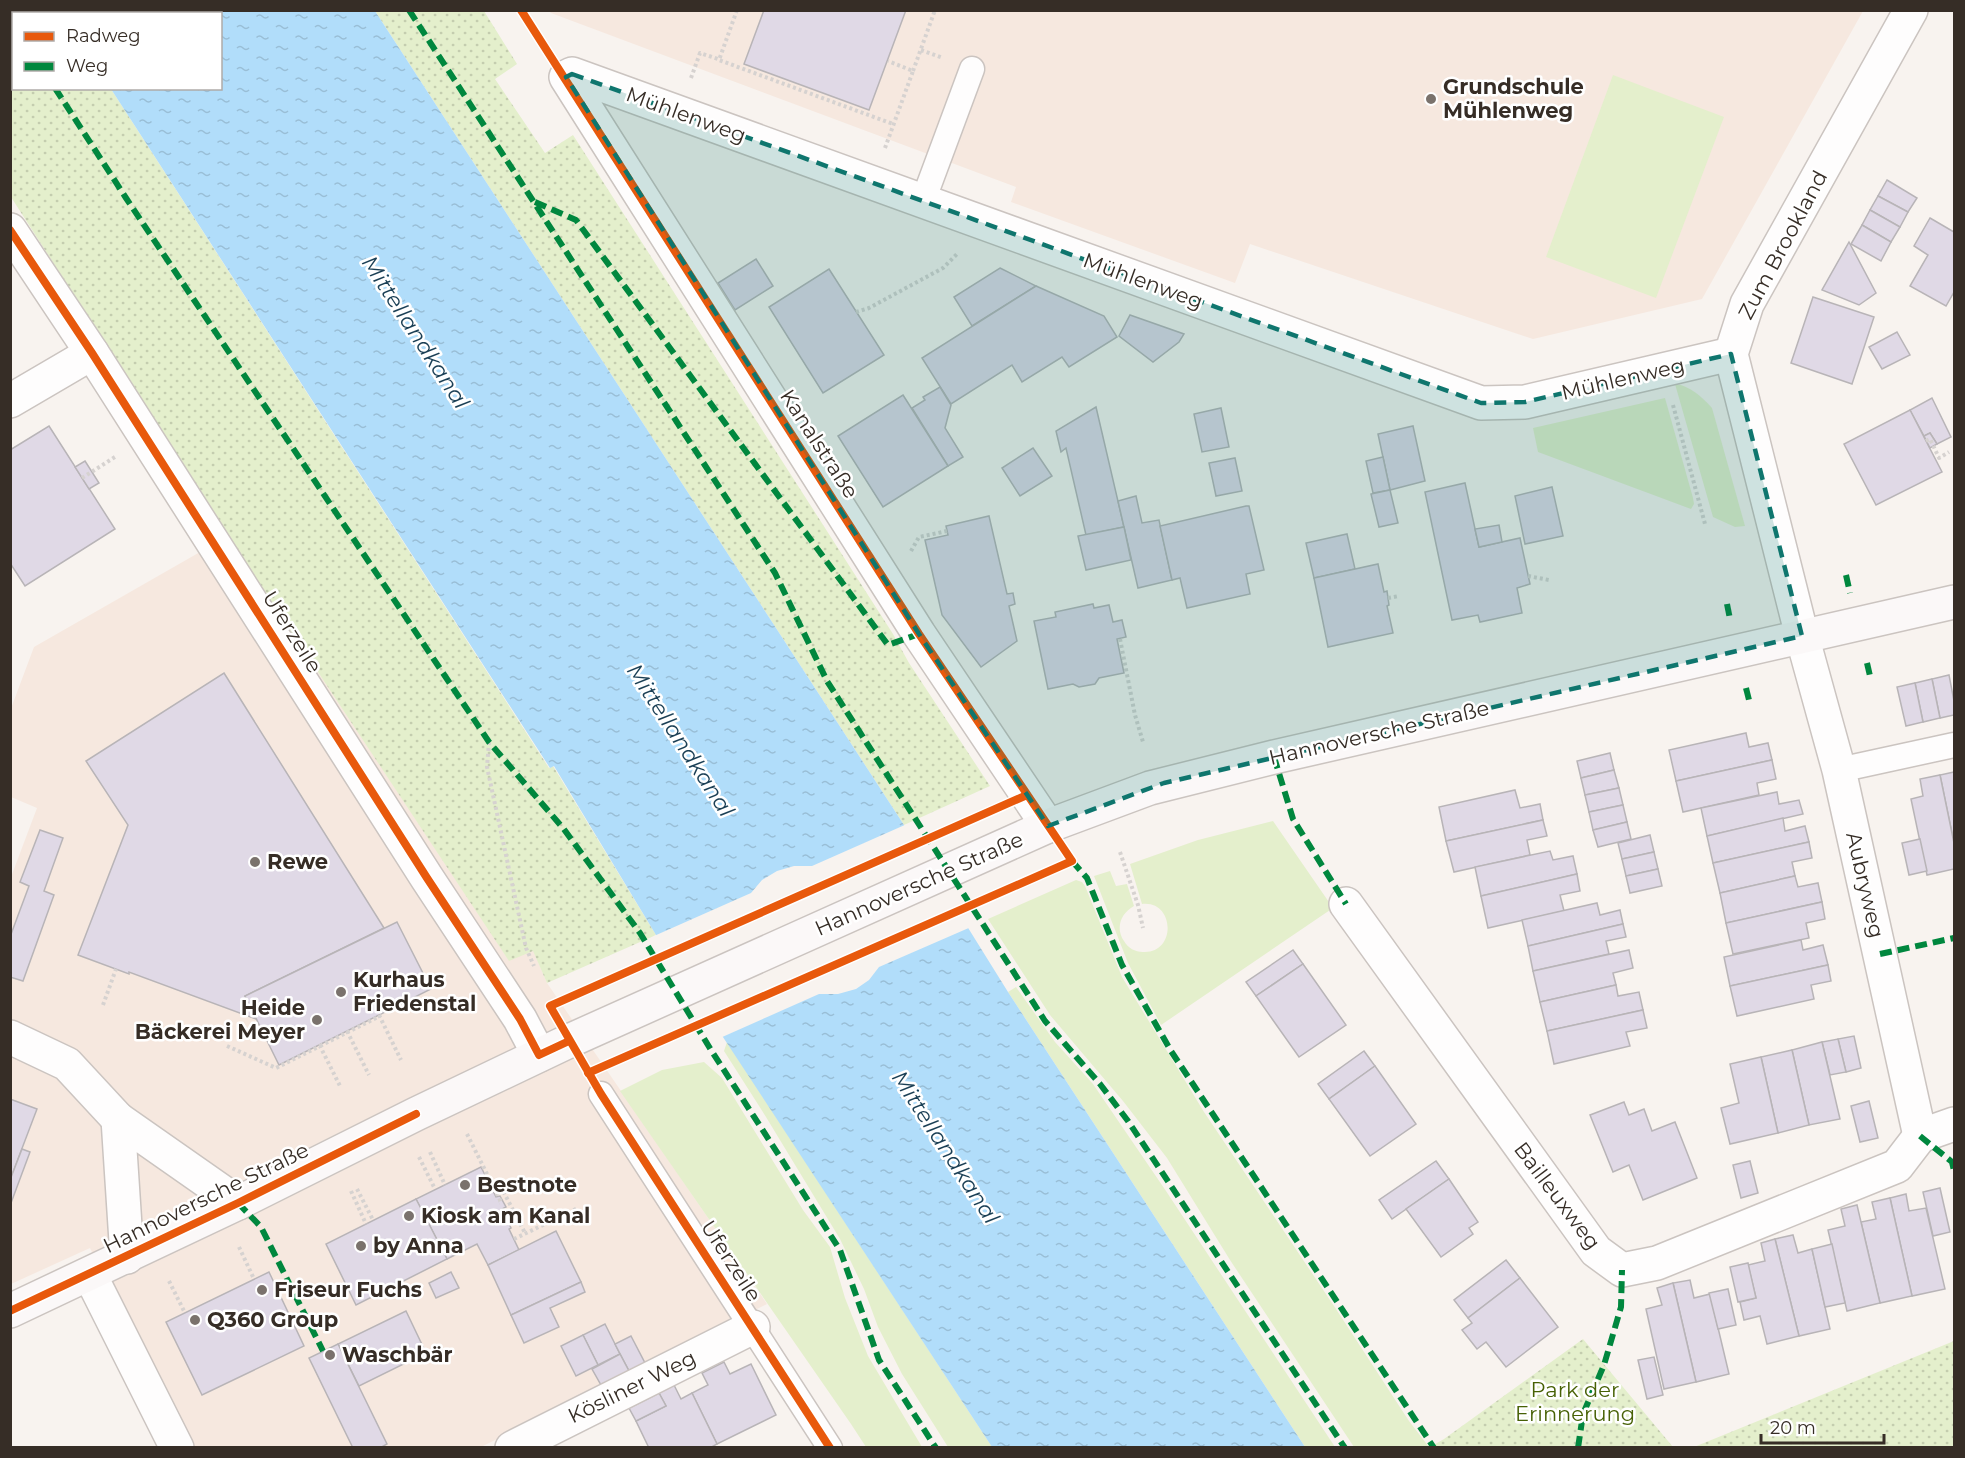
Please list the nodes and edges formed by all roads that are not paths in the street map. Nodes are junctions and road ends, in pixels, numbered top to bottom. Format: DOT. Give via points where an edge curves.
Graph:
graph roads {
  1 [pos="1911,10"];
  2 [pos="972,69"];
  3 [pos="566,77"];
  4 [pos="923,201"];
  5 [pos="10,230"];
  6 [pos="92,353"];
  7 [pos="1731,354"];
  8 [pos="10,401"];
  9 [pos="1954,602"];
  10 [pos="1802,636"];
  11 [pos="1954,745"];
  12 [pos="1839,770"];
  13 [pos="1048,826"];
  14 [pos="1346,904"];
  15 [pos="10,1037"];
  16 [pos="539,1055"];
  17 [pos="601,1094"];
  18 [pos="118,1119"];
  19 [pos="1954,1124"];
  20 [pos="1920,1136"];
  21 [pos="238,1203"];
  22 [pos="127,1257"];
  23 [pos="90,1275"];
  24 [pos="10,1311"];
  25 [pos="753,1327"];
  26 [pos="177,1448"];
  27 [pos="512,1448"];
  28 [pos="830,1448"];
  1 -- 7 [label="street, Zum Brookland" via="1747,304"];
  2 -- 4 [label="lane"];
  3 -- 4 [label="street, Mühlenweg" via="572,74"];
  3 -- 13 [label="street, Kanalstraße" via="908,616"];
  4 -- 7 [label="street, Mühlenweg" via="1481,403 1525,402"];
  5 -- 6 [label="street, Uferzeile"];
  6 -- 8 [label="street"];
  6 -- 16 [label="street, Uferzeile" via="520,1019"];
  7 -- 10 [label="street"];
  9 -- 10 [label="main road, Hannoversche Straße"];
  10 -- 12 [label="street, Aubryweg"];
  10 -- 13 [label="main road, Hannoversche Straße" via="1164,783"];
  11 -- 12 [label="lane"];
  12 -- 20 [label="street, Aubryweg"];
  13 -- 16 [label="main road, Hannoversche Straße"];
  14 -- 20 [label="street, Bailleuxweg" via="1596,1251 1622,1270 1657,1263 1897,1166"];
  15 -- 18 [label="street" via="67,1064"];
  16 -- 21 [label="main road, Hannoversche Straße"];
  17 -- 25 [label="lane, Uferzeile"];
  18 -- 21 [label="street"];
  18 -- 22 [label="street"];
  19 -- 20 [label="street"];
  21 -- 22 [label="main road, Hannoversche Straße"];
  22 -- 23 [label="main road, Hannoversche Straße"];
  23 -- 24 [label="main road, Hannoversche Straße"];
  23 -- 26 [label="street"];
  25 -- 27 [label="street, Kösliner Weg"];
  25 -- 28 [label="lane, Uferzeile"];
}
